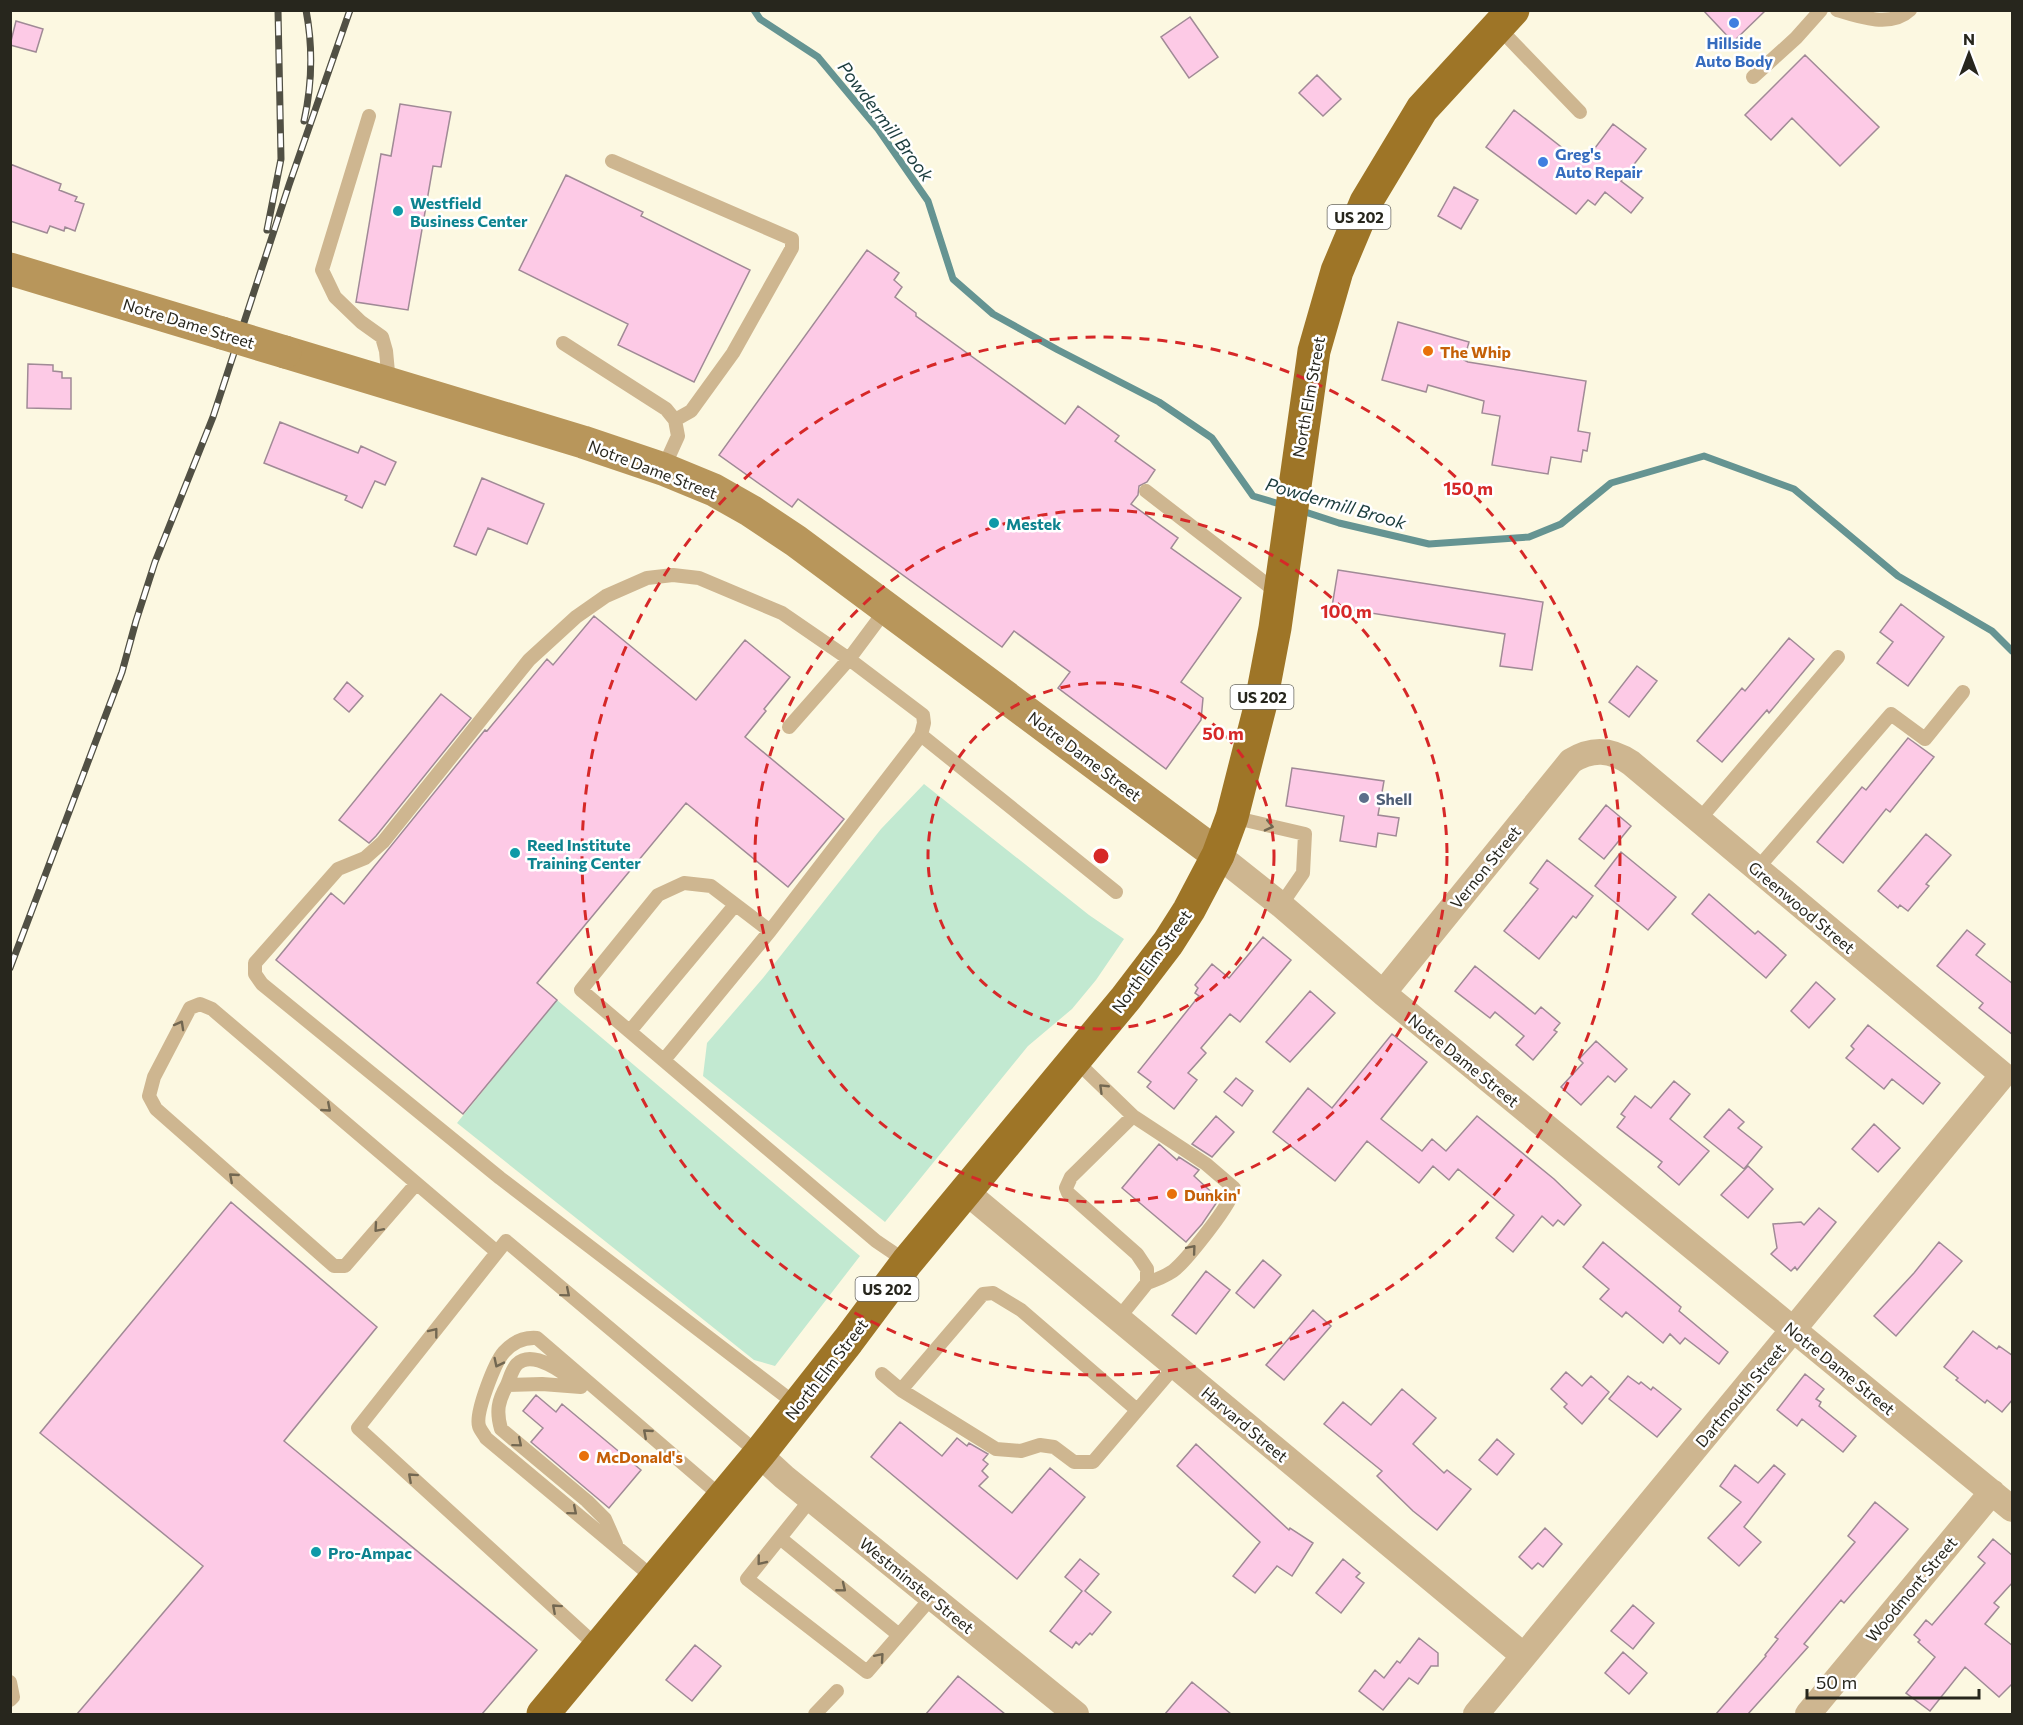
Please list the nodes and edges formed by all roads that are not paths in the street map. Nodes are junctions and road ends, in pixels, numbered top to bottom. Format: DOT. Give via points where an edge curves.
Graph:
graph roads {
  1 [pos="1821,10"];
  2 [pos="1837,10"];
  3 [pos="1910,10"];
  4 [pos="1505,18"];
  5 [pos="1753,77"];
  6 [pos="1580,112"];
  7 [pos="369,116"];
  8 [pos="612,161"];
  9 [pos="10,270"];
  10 [pos="563,343"];
  11 [pos="389,383"];
  12 [pos="675,420"];
  13 [pos="663,470"];
  14 [pos="1146,491"];
  15 [pos="1279,594"];
  16 [pos="887,608"];
  17 [pos="1838,657"];
  18 [pos="849,659"];
  19 [pos="1963,692"];
  20 [pos="789,727"];
  21 [pos="921,735"];
  22 [pos="1595,751"];
  23 [pos="1232,817"];
  24 [pos="1699,820"];
  25 [pos="1218,855"];
  26 [pos="1757,869"];
  27 [pos="1116,892"];
  28 [pos="735,905"];
  29 [pos="1281,905"];
  30 [pos="770,931"];
  31 [pos="1383,993"];
  32 [pos="630,1031"];
  33 [pos="1074,1059"];
  34 [pos="664,1060"];
  35 [pos="2008,1074"];
  36 [pos="1132,1116"];
  37 [pos="416,1184"];
  38 [pos="965,1191"];
  39 [pos="497,1252"];
  40 [pos="907,1262"];
  41 [pos="1147,1283"];
  42 [pos="1119,1319"];
  43 [pos="1794,1330"];
  44 [pos="1175,1366"];
  45 [pos="882,1374"];
  46 [pos="507,1385"];
  47 [pos="582,1387"];
  48 [pos="901,1390"];
  49 [pos="797,1406"];
  50 [pos="617,1407"];
  51 [pos="1137,1410"];
  52 [pos="759,1454"];
  53 [pos="1992,1492"];
  54 [pos="723,1498"];
  55 [pos="811,1499"];
  56 [pos="2013,1509"];
  57 [pos="780,1538"];
  58 [pos="618,1548"];
  59 [pos="655,1579"];
  60 [pos="932,1597"];
  61 [pos="899,1635"];
  62 [pos="599,1648"];
  63 [pos="1524,1656"];
  64 [pos="10,1682"];
  65 [pos="837,1691"];
  66 [pos="10,1700"];
  67 [pos="552,1711"];
  68 [pos="815,1714"];
  69 [pos="1076,1714"];
  70 [pos="1476,1714"];
  71 [pos="1808,1714"];
  1 -- 5 [label="lane"];
  2 -- 3 [label="lane" via="1881,20 1902,17"];
  4 -- 6 [label="lane"];
  4 -- 15 [label="highway, North Elm Street / US 202" via="1422,109 1366,202 1337,271 1314,351"];
  7 -- 11 [label="lane" via="322,270 335,297 382,337"];
  8 -- 12 [label="lane" via="792,239 792,248 733,353 691,411"];
  9 -- 11 [label="main road, Notre Dame Street, bridge"];
  10 -- 12 [label="lane" via="666,409"];
  11 -- 13 [label="main road, Notre Dame Street"];
  12 -- 13 [label="lane" via="678,436"];
  13 -- 16 [label="main road, Notre Dame Street" via="714,490 752,511"];
  14 -- 15 [label="lane"];
  15 -- 23 [label="highway, North Elm Street / US 202" via="1260,707"];
  16 -- 18 [label="lane"];
  16 -- 25 [label="main road, Notre Dame Street"];
  17 -- 24 [label="lane"];
  18 -- 20 [label="lane"];
  18 -- 21 [label="lane" via="922,715"];
  18 -- 49 [label="lane" via="782,613 699,578 647,578 606,596 576,617 529,660 383,842 366,858 338,869 255,963 255,974 262,984 500,1178"];
  19 -- 26 [label="lane" via="1925,739 1891,714"];
  21 -- 27 [label="lane"];
  21 -- 30 [label="lane"];
  22 -- 24 [label="street, Greenwood Street" via="1622,756"];
  22 -- 31 [label="street, Vernon Street" via="1582,754 1564,769"];
  23 -- 25 [label="highway, North Elm Street / US 202"];
  23 -- 29 [label="lane, one-way" via="1305,834 1303,873"];
  24 -- 26 [label="street, Greenwood Street"];
  25 -- 29 [label="street, Notre Dame Street"];
  25 -- 33 [label="highway, North Elm Street / US 202" via="1168,943"];
  26 -- 35 [label="street, Greenwood Street"];
  28 -- 30 [label="lane"];
  28 -- 32 [label="lane"];
  28 -- 32 [label="lane" via="711,886 684,883 658,895 581,990"];
  29 -- 31 [label="street, Notre Dame Street"];
  30 -- 34 [label="lane"];
  31 -- 43 [label="street, Notre Dame Street"];
  32 -- 34 [label="lane"];
  36 -- 33 [label="lane, one-way"];
  33 -- 38 [label="highway, North Elm Street / US 202"];
  34 -- 40 [label="lane" via="876,1241"];
  35 -- 43 [label="street, Dartmouth Street"];
  36 -- 41 [label="lane" via="1071,1177 1066,1188 1137,1254 1147,1269"];
  41 -- 36 [label="lane, one-way" via="1175,1270 1235,1194 1234,1188 1206,1164"];
  37 -- 37 [label="lane, one-way" via="345,1266 334,1266 156,1109 149,1096 154,1077 189,1008 200,1004 212,1009"];
  37 -- 39 [label="lane"];
  38 -- 40 [label="highway, North Elm Street / US 202"];
  38 -- 42 [label="street, Harvard Street"];
  39 -- 52 [label="lane, one-way" via="506,1241"];
  62 -- 39 [label="lane, one-way" via="358,1428"];
  40 -- 49 [label="highway, North Elm Street / US 202"];
  41 -- 42 [label="lane"];
  42 -- 44 [label="street, Harvard Street"];
  43 -- 53 [label="street, Notre Dame Street"];
  43 -- 63 [label="street, Dartmouth Street"];
  44 -- 51 [label="lane"];
  44 -- 63 [label="street, Harvard Street"];
  45 -- 48 [label="lane"];
  46 -- 47 [label="lane"];
  46 -- 47 [label="lane" via="515,1366 528,1360 548,1364"];
  46 -- 58 [label="lane, one-way" via="497,1407 501,1429 605,1519"];
  47 -- 50 [label="lane"];
  48 -- 51 [label="lane" via="996,1449 1054,1447 1074,1462 1093,1462"];
  48 -- 51 [label="lane" via="983,1294 993,1293 1021,1310"];
  49 -- 52 [label="highway, North Elm Street / US 202"];
  54 -- 50 [label="lane, one-way"];
  50 -- 58 [label="lane, one-way" via="537,1338 530,1337 509,1347 498,1361 478,1424 486,1438"];
  52 -- 54 [label="highway, North Elm Street / US 202"];
  52 -- 55 [label="street, Westminster Street"];
  53 -- 56 [label="street, Notre Dame Street"];
  53 -- 71 [label="street, Woodmont Street"];
  54 -- 59 [label="highway, North Elm Street / US 202"];
  55 -- 57 [label="lane"];
  55 -- 60 [label="street, Westminster Street"];
  57 -- 61 [label="lane, one-way"];
  57 -- 61 [label="lane, one-way" via="747,1579 867,1672"];
  58 -- 59 [label="lane"];
  59 -- 62 [label="highway, North Elm Street / US 202"];
  60 -- 61 [label="lane"];
  60 -- 69 [label="street, Westminster Street"];
  62 -- 67 [label="highway, North Elm Street / US 202"];
  63 -- 70 [label="street, Dartmouth Street"];
  64 -- 66 [label="lane"];
  65 -- 68 [label="lane"];
}
